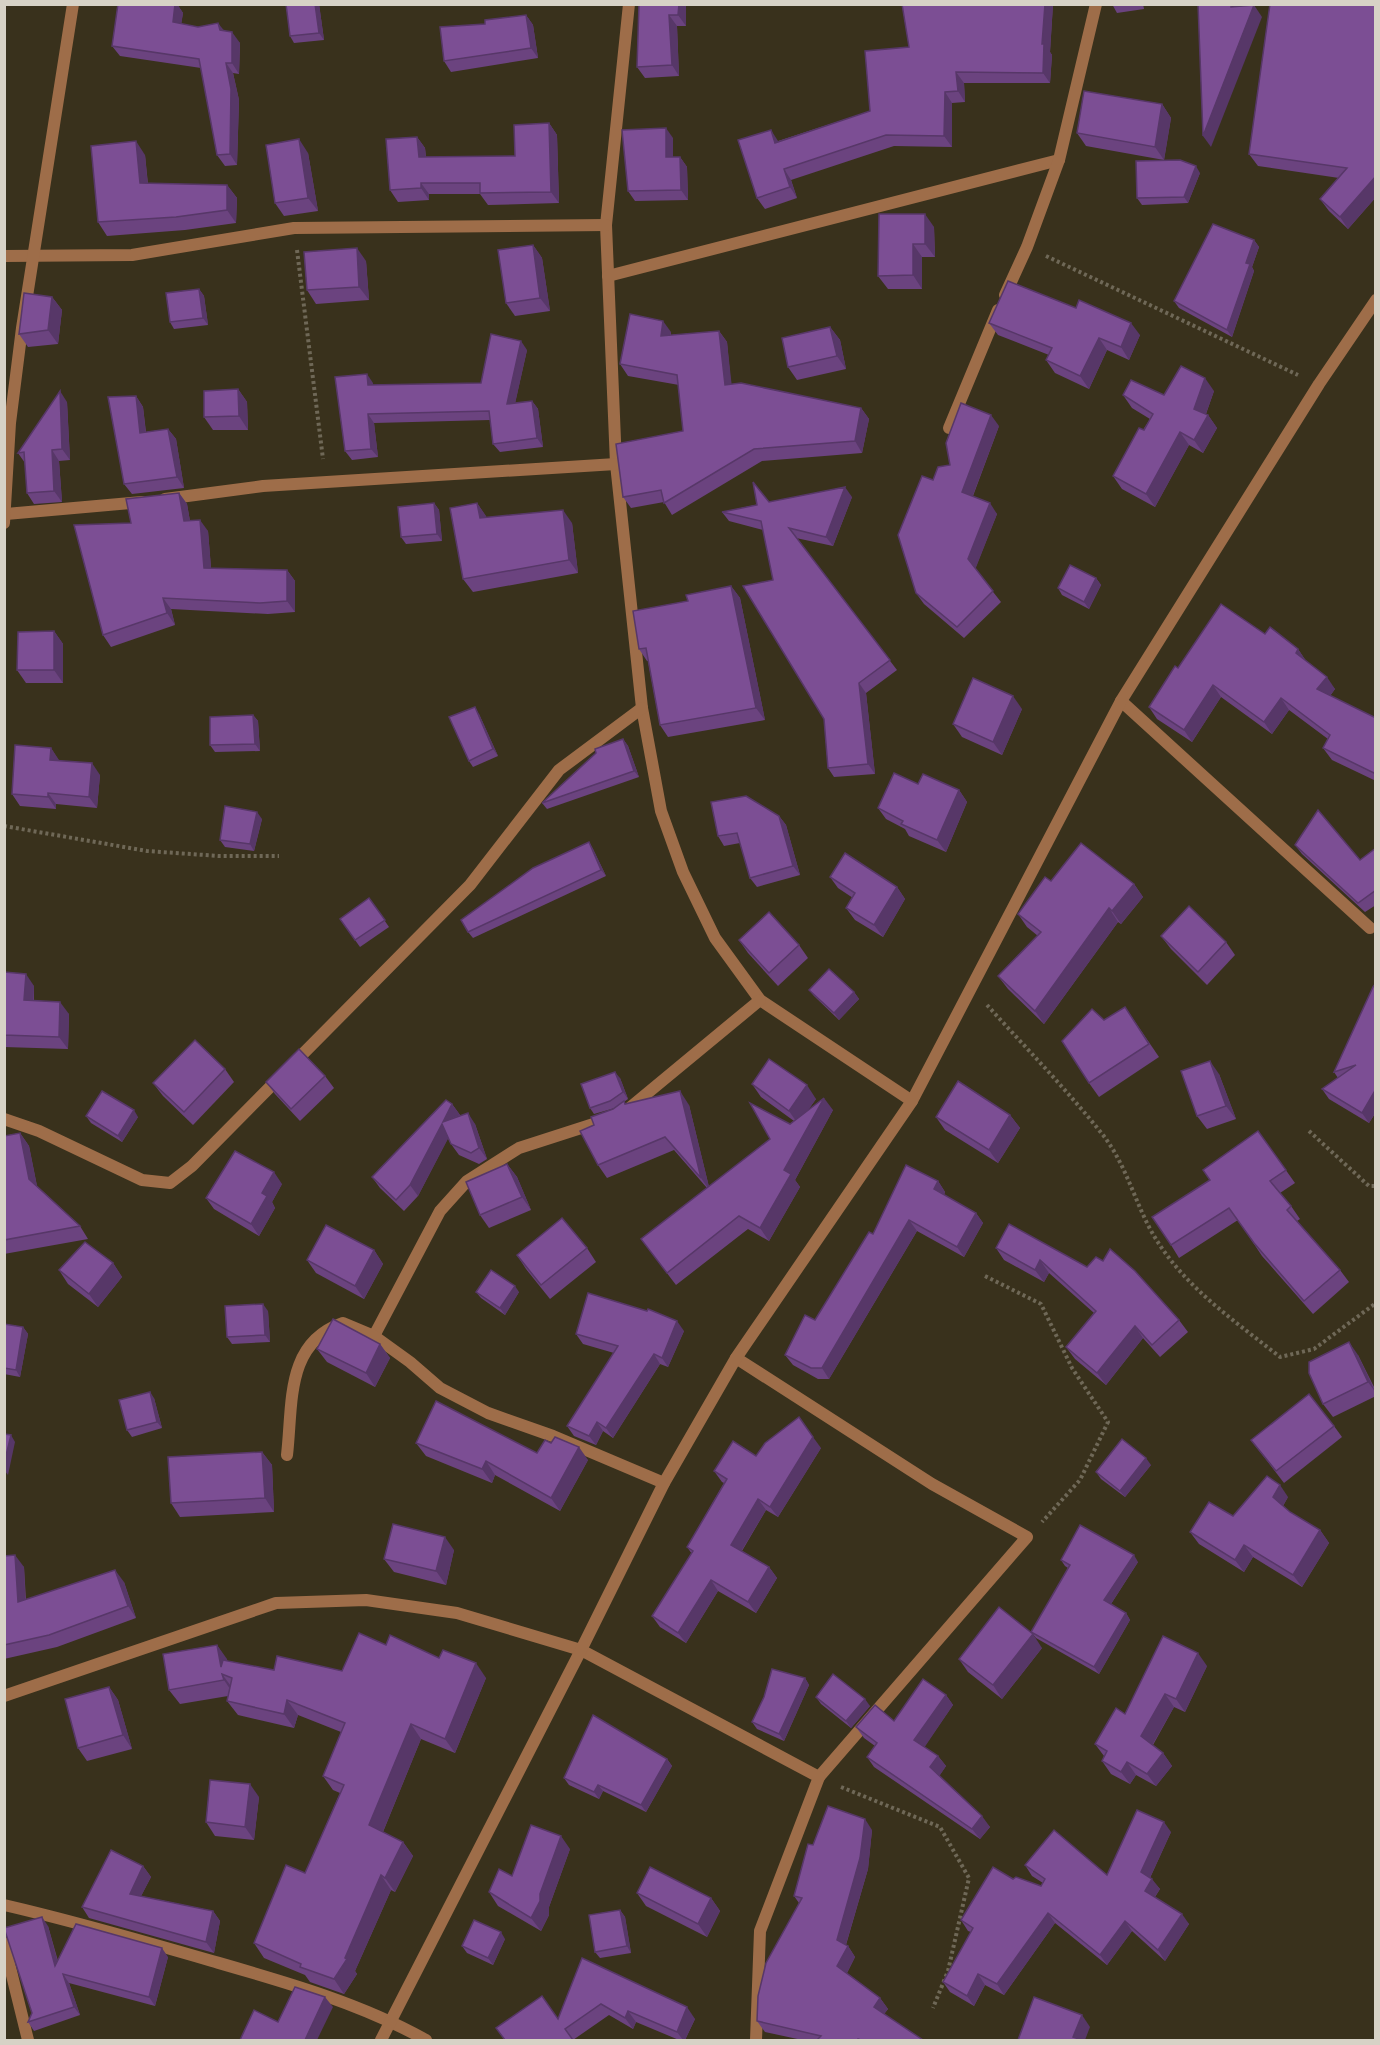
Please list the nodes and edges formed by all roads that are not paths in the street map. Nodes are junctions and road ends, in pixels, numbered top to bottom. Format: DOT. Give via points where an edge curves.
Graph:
graph roads {
  1 [pos="73,4"];
  2 [pos="629,4"];
  3 [pos="1096,4"];
  4 [pos="1059,160"];
  5 [pos="606,225"];
  6 [pos="4,256"];
  7 [pos="32,256"];
  8 [pos="608,276"];
  9 [pos="1376,300"];
  10 [pos="949,428"];
  11 [pos="616,464"];
  12 [pos="5,518"];
  13 [pos="1121,701"];
  14 [pos="642,708"];
  15 [pos="1370,928"];
  16 [pos="760,1000"];
  17 [pos="912,1101"];
  18 [pos="4,1119"];
  19 [pos="374,1336"];
  20 [pos="736,1358"];
  21 [pos="287,1455"];
  22 [pos="664,1483"];
  23 [pos="581,1650"];
  24 [pos="4,1696"];
  25 [pos="819,1777"];
  26 [pos="4,1905"];
  27 [pos="4,1943"];
  28 [pos="392,2021"];
  29 [pos="28,2040"];
  30 [pos="381,2040"];
  31 [pos="426,2040"];
  32 [pos="756,2040"];
  1 -- 7 [label="street"];
  2 -- 5 [label="street"];
  3 -- 4 [label="street"];
  4 -- 8 [label="street"];
  4 -- 10 [label="street" via="1027,247"];
  5 -- 7 [label="street" via="294,228 132,255"];
  5 -- 8 [label="street"];
  6 -- 7 [label="street"];
  7 -- 12 [label="street" via="10,423"];
  8 -- 11 [label="street"];
  9 -- 13 [label="street" via="1318,384"];
  11 -- 12 [label="street" via="264,486"];
  11 -- 14 [label="street"];
  13 -- 15 [label="street"];
  13 -- 17 [label="street"];
  14 -- 16 [label="street" via="661,811 683,872 715,938"];
  14 -- 18 [label="street" via="559,770 470,885 192,1166 170,1183 142,1180 39,1131"];
  16 -- 17 [label="street"];
  16 -- 19 [label="street" via="619,1115 519,1148 468,1181 440,1210"];
  17 -- 20 [label="street"];
  19 -- 21 [label="street" via="343,1323 327,1328 311,1341 297,1363"];
  19 -- 22 [label="street" via="440,1388 488,1413"];
  20 -- 22 [label="street"];
  20 -- 25 [label="street" via="932,1484 1027,1537"];
  22 -- 23 [label="street"];
  23 -- 24 [label="street" via="457,1613 366,1600 276,1603"];
  23 -- 25 [label="street"];
  23 -- 28 [label="street"];
  25 -- 32 [label="street" via="760,1931"];
  26 -- 28 [label="street" via="296,1985"];
  27 -- 29 [label="street"];
  28 -- 30 [label="street"];
  28 -- 31 [label="street"];
}
